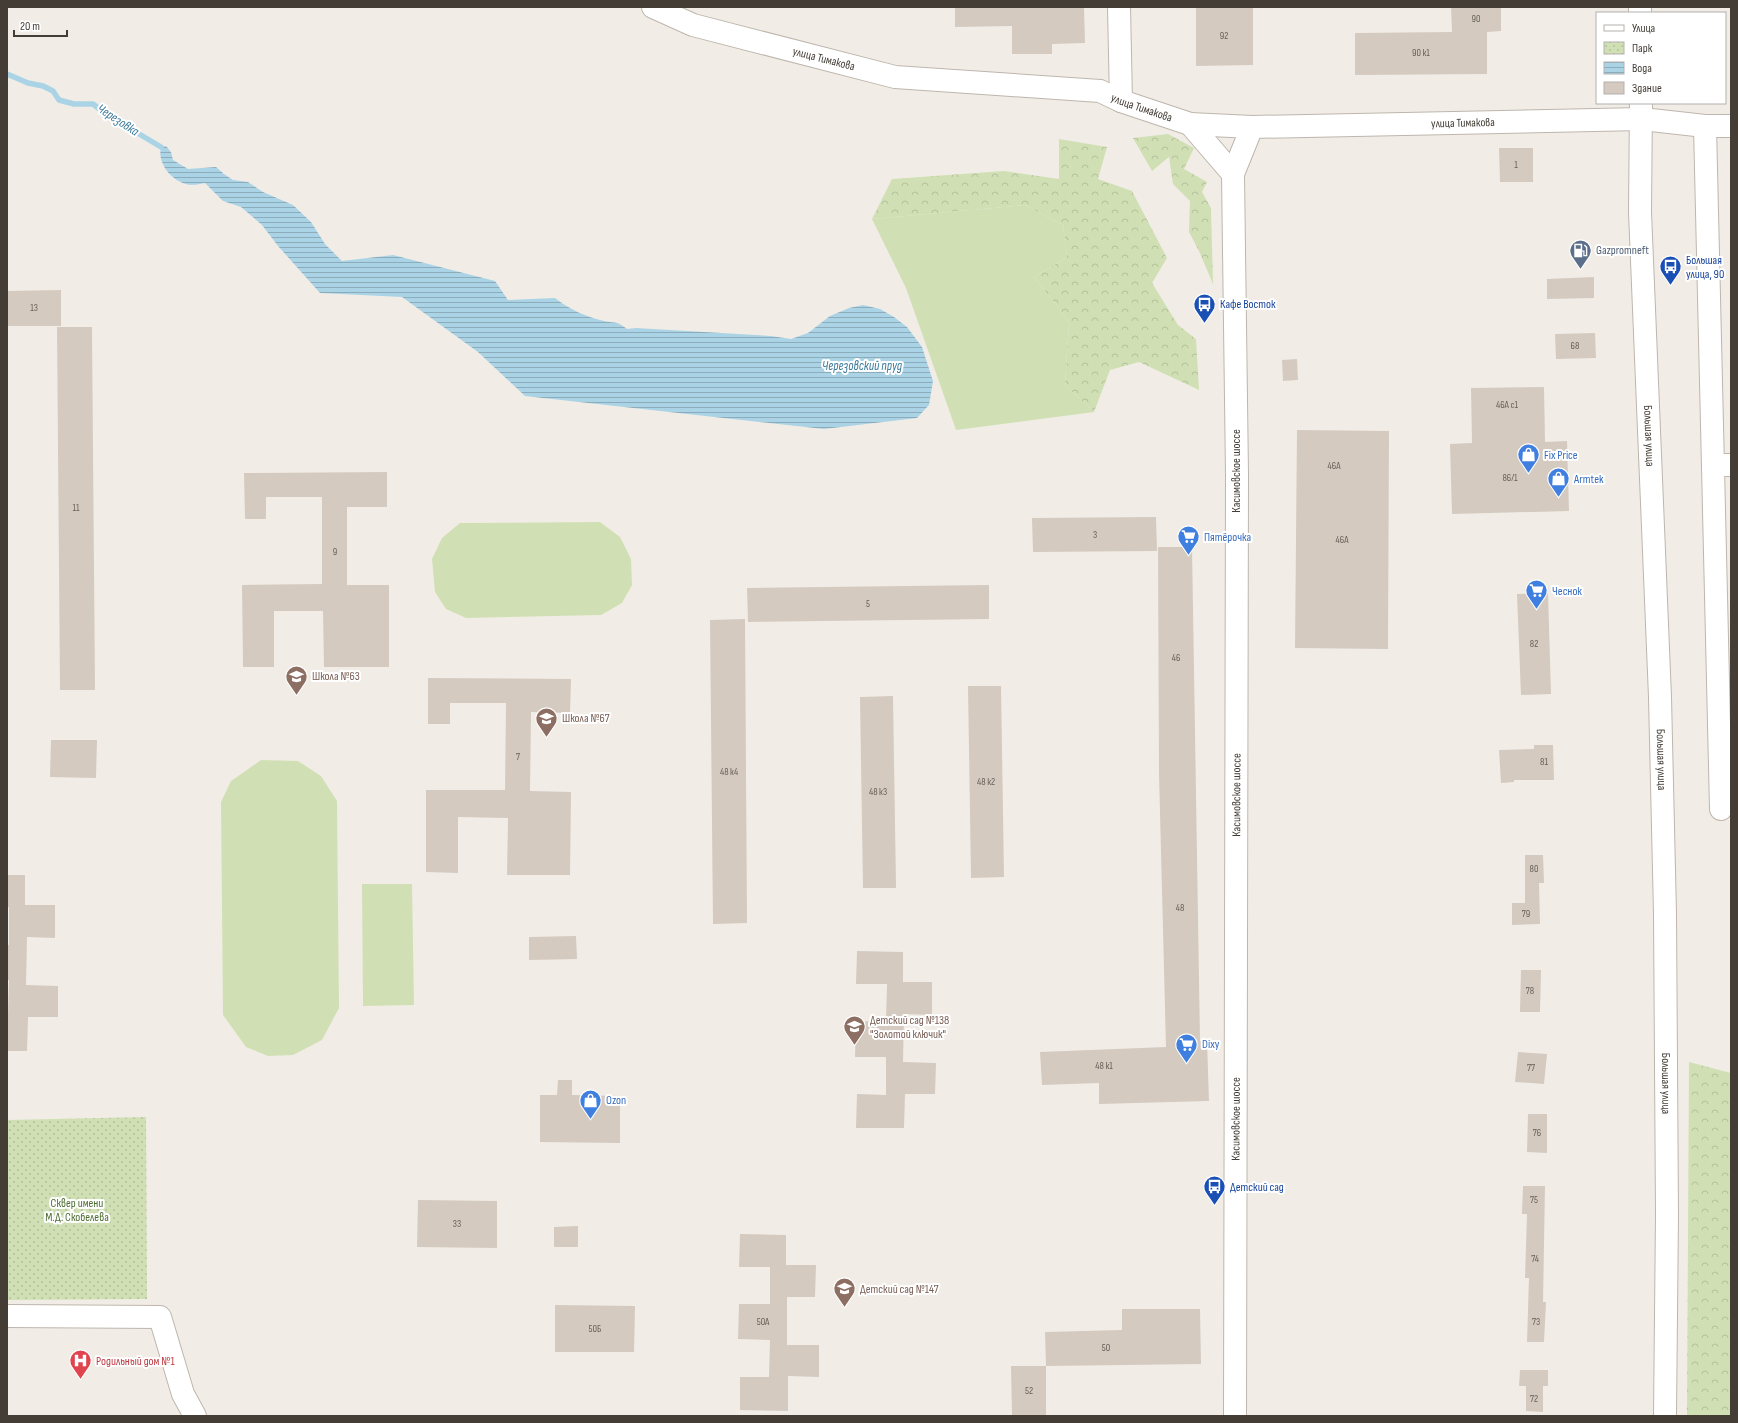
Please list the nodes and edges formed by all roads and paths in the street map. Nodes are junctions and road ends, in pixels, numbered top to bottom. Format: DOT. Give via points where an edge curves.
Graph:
graph roads {
  1 [pos="653,7"];
  2 [pos="1119,7"];
  3 [pos="1120,101"];
  4 [pos="1642,111"];
  5 [pos="1190,124"];
  6 [pos="1705,126"];
  7 [pos="1731,126"];
  8 [pos="1252,127"];
  9 [pos="1233,174"];
  10 [pos="1722,465"];
  11 [pos="1721,809"];
  12 [pos="7,1316"];
  13 [pos="195,1416"];
  14 [pos="1235,1416"];
  15 [pos="1665,1416"];
  1 -- 3 [label="street, улица Тимакова" via="693,25 895,76 1100,92"];
  2 -- 3 [label="street"];
  3 -- 5 [label="street, улица Тимакова"];
  4 -- 6 [label="street, улица Тимакова"];
  4 -- 8 [label="street, улица Тимакова"];
  4 -- 15 [label="street, Большая улица" via="1640,212 1660,704 1665,914"];
  5 -- 8 [label="street, улица Тимакова"];
  5 -- 9 [label="street"];
  6 -- 7 [label="street, улица Тимакова"];
  6 -- 10 [label="street"];
  8 -- 9 [label="street, Касимовское шоссе"];
  9 -- 14 [label="street, Касимовское шоссе" via="1237,475"];
  10 -- 11 [label="street"];
  12 -- 13 [label="street" via="160,1317 183,1394"];
}
